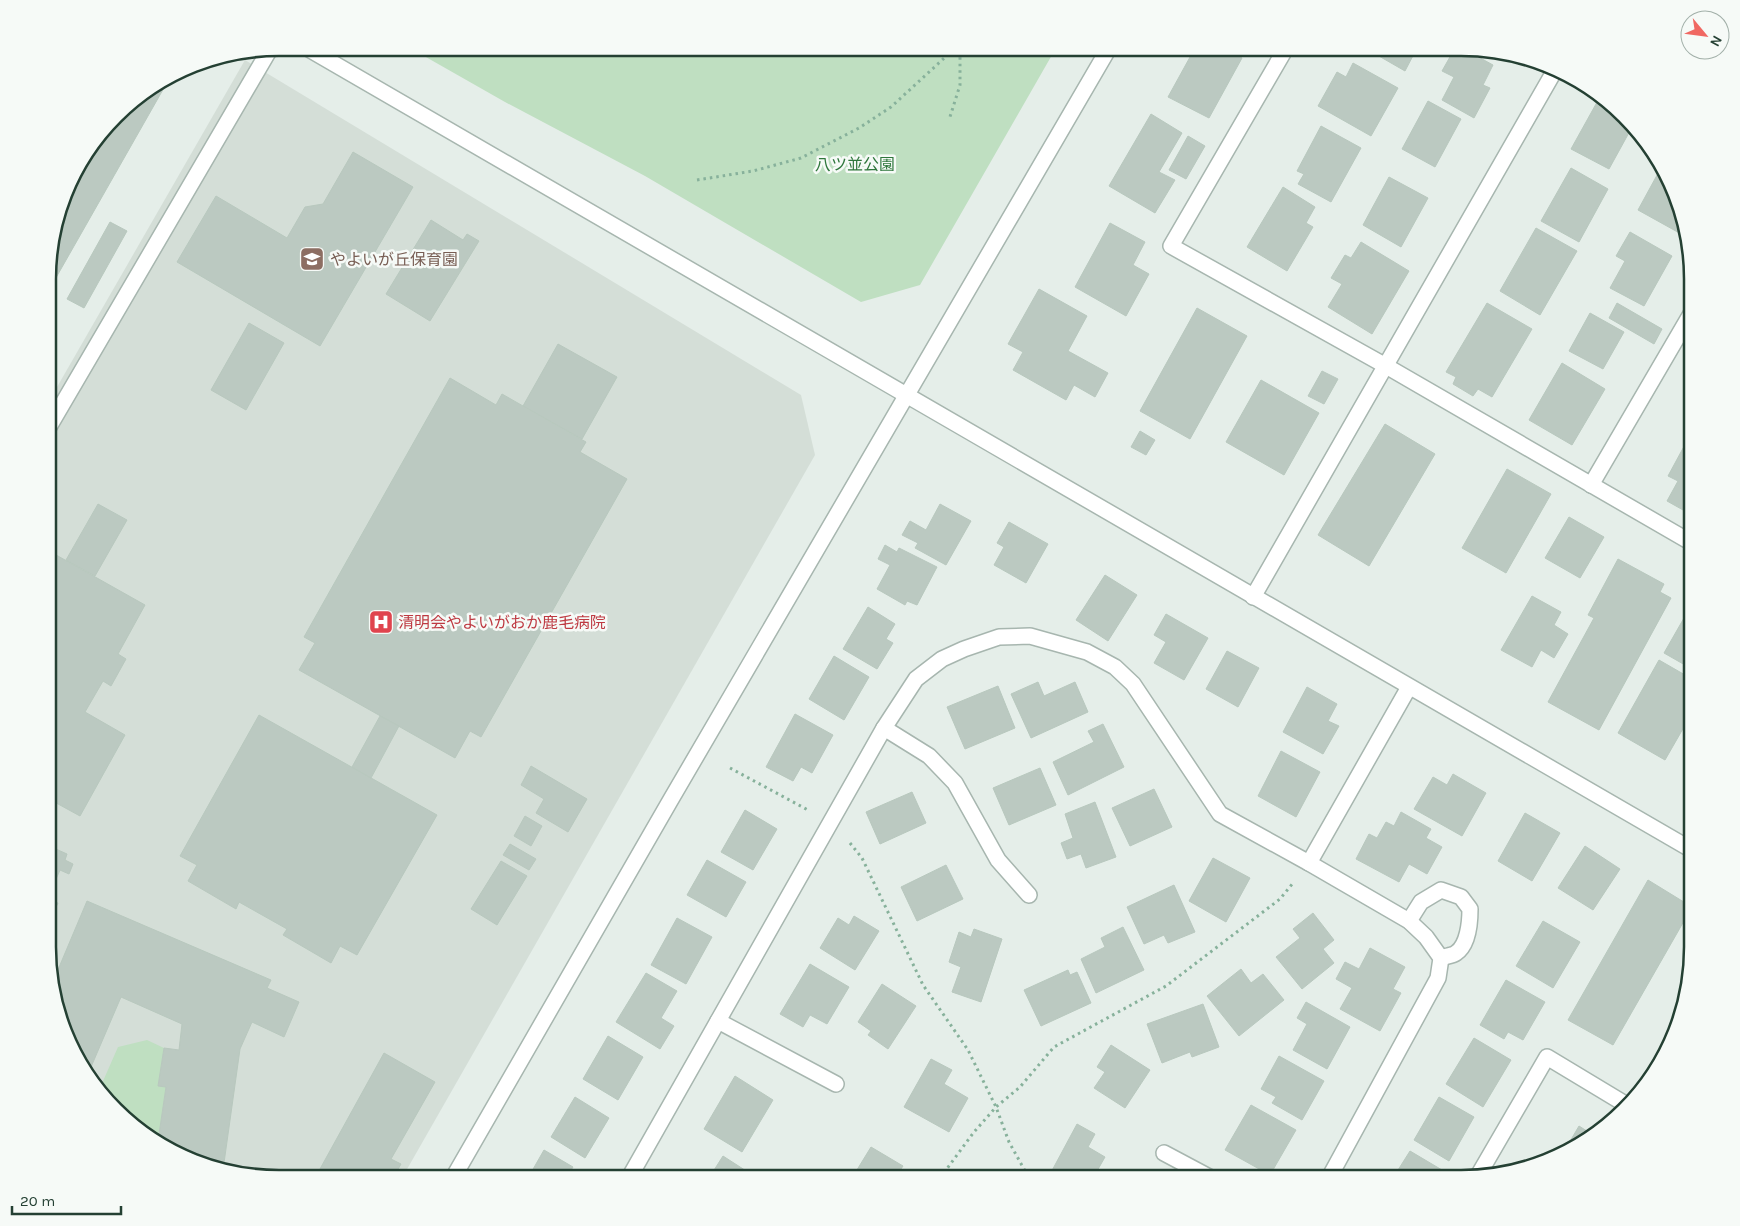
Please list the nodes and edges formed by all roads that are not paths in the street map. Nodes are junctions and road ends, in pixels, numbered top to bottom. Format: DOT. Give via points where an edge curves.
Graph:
graph roads {
  1 [pos="321,56"];
  2 [pos="1104,56"];
  3 [pos="1281,56"];
  4 [pos="265,57"];
  5 [pos="1552,76"];
  6 [pos="1684,326"];
  7 [pos="1386,366"];
  8 [pos="907,395"];
  9 [pos="56,416"];
  10 [pos="1591,485"];
  11 [pos="1684,538"];
  12 [pos="1253,597"];
  13 [pos="1409,687"];
  14 [pos="884,728"];
  15 [pos="1684,845"];
  16 [pos="1309,863"];
  17 [pos="1029,895"];
  18 [pos="1409,921"];
  19 [pos="1440,958"];
  20 [pos="718,1020"];
  21 [pos="836,1084"];
  22 [pos="1622,1102"];
  23 [pos="1164,1153"];
  24 [pos="1482,1169"];
  25 [pos="458,1170"];
  26 [pos="633,1170"];
  27 [pos="1195,1170"];
  28 [pos="1333,1170"];
  1 -- 8 [label="street"];
  2 -- 8 [label="street"];
  3 -- 7 [label="street" via="1171,246"];
  4 -- 9 [label="street"];
  5 -- 7 [label="street"];
  6 -- 10 [label="street"];
  7 -- 10 [label="street"];
  7 -- 12 [label="street"];
  8 -- 12 [label="street"];
  8 -- 25 [label="street"];
  10 -- 11 [label="street"];
  12 -- 13 [label="street"];
  13 -- 15 [label="street"];
  13 -- 16 [label="street"];
  14 -- 16 [label="street" via="916,679 942,659 964,649 999,637 1030,636 1087,652 1115,667 1133,684 1220,814"];
  14 -- 17 [label="street" via="929,756 955,783 998,860"];
  14 -- 20 [label="street"];
  16 -- 18 [label="street"];
  18 -- 19 [label="street" via="1426,937"];
  18 -- 19 [label="street" via="1421,902 1441,890 1461,897 1470,909 1470,926 1456,953"];
  19 -- 28 [label="street" via="1438,978"];
  20 -- 21 [label="street"];
  20 -- 26 [label="street"];
  22 -- 24 [label="street" via="1547,1057"];
  23 -- 27 [label="street"];
}
